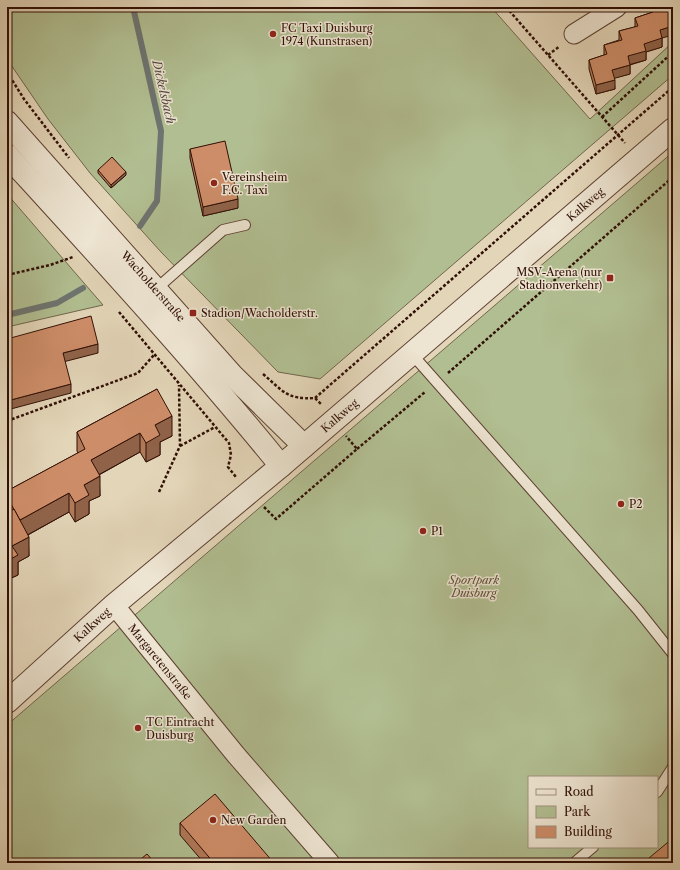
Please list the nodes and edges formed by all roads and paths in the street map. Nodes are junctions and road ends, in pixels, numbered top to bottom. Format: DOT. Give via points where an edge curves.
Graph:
graph roads {
  1 [pos="506,7"];
  2 [pos="616,7"];
  3 [pos="574,34"];
  4 [pos="673,52"];
  5 [pos="673,87"];
  6 [pos="602,117"];
  7 [pos="7,122"];
  8 [pos="673,130"];
  9 [pos="617,135"];
  10 [pos="7,155"];
  11 [pos="639,159"];
  12 [pos="673,177"];
  13 [pos="245,225"];
  14 [pos="68,251"];
  15 [pos="73,257"];
  16 [pos="78,263"];
  17 [pos="7,275"];
  18 [pos="155,290"];
  19 [pos="117,310"];
  20 [pos="411,353"];
  21 [pos="154,355"];
  22 [pos="437,382"];
  23 [pos="179,385"];
  24 [pos="315,398"];
  25 [pos="7,421"];
  26 [pos="215,427"];
  27 [pos="180,446"];
  28 [pos="304,446"];
  29 [pos="357,449"];
  30 [pos="281,466"];
  31 [pos="159,492"];
  32 [pos="250,493"];
  33 [pos="114,606"];
  34 [pos="673,654"];
  35 [pos="7,702"];
  36 [pos="673,767"];
  37 [pos="658,790"];
  38 [pos="592,848"];
  39 [pos="330,863"];
  40 [pos="574,863"];
  1 -- 6 [label="path"];
  2 -- 3 [label="street"];
  4 -- 6 [label="path"];
  5 -- 9 [label="path"];
  6 -- 9 [label="path"];
  7 -- 18 [label="street, Wacholderstraße"];
  8 -- 11 [label="street, Kalkweg"];
  9 -- 11 [label="path"];
  9 -- 24 [label="path"];
  10 -- 30 [label="street, Wacholderstraße" via="250,427"];
  11 -- 20 [label="street, Kalkweg"];
  12 -- 22 [label="path"];
  13 -- 18 [label="lane" via="223,230"];
  14 -- 15 [label="path"];
  15 -- 16 [label="path"];
  15 -- 17 [label="path"];
  18 -- 28 [label="street, Wacholderstraße" via="232,375"];
  19 -- 21 [label="path"];
  20 -- 22 [label="lane"];
  20 -- 28 [label="street, Kalkweg"];
  21 -- 23 [label="path"];
  21 -- 25 [label="path" via="138,372"];
  22 -- 29 [label="path"];
  22 -- 34 [label="lane" via="638,610"];
  23 -- 26 [label="path"];
  23 -- 27 [label="path"];
  26 -- 27 [label="path"];
  26 -- 32 [label="path" via="229,443 231,454 228,467"];
  27 -- 31 [label="path"];
  28 -- 30 [label="street, Kalkweg"];
  30 -- 32 [label="street, Kalkweg"];
  32 -- 33 [label="street, Kalkweg"];
  33 -- 35 [label="street, Kalkweg"];
  33 -- 39 [label="street, Margaretenstraße" via="236,755"];
  36 -- 37 [label="lane"];
  38 -- 40 [label="lane"];
}
